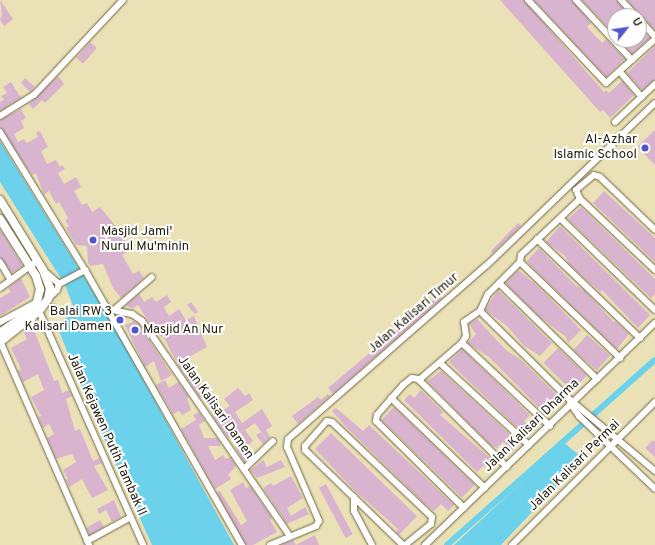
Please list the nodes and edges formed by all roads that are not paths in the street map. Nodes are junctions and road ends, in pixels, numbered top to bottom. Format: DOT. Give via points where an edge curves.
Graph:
graph roads {
  1 [pos="123,0"];
  2 [pos="528,0"];
  3 [pos="576,0"];
  4 [pos="621,0"];
  5 [pos="628,8"];
  6 [pos="647,28"];
  7 [pos="655,38"];
  8 [pos="632,60"];
  9 [pos="620,72"];
  10 [pos="655,84"];
  11 [pos="642,96"];
  12 [pos="655,103"];
  13 [pos="0,116"];
  14 [pos="615,122"];
  15 [pos="0,132"];
  16 [pos="580,199"];
  17 [pos="0,200"];
  18 [pos="3,212"];
  19 [pos="560,218"];
  20 [pos="0,219"];
  21 [pos="655,230"];
  22 [pos="537,239"];
  23 [pos="37,260"];
  24 [pos="0,262"];
  25 [pos="520,262"];
  26 [pos="30,266"];
  27 [pos="43,270"];
  28 [pos="655,270"];
  29 [pos="84,271"];
  30 [pos="152,277"];
  31 [pos="11,280"];
  32 [pos="61,284"];
  33 [pos="500,284"];
  34 [pos="0,288"];
  35 [pos="48,299"];
  36 [pos="37,302"];
  37 [pos="111,310"];
  38 [pos="655,310"];
  39 [pos="39,311"];
  40 [pos="480,311"];
  41 [pos="0,322"];
  42 [pos="655,323"];
  43 [pos="0,333"];
  44 [pos="640,338"];
  45 [pos="0,342"];
  46 [pos="462,342"];
  47 [pos="620,358"];
  48 [pos="440,363"];
  49 [pos="597,379"];
  50 [pos="419,380"];
  51 [pos="391,398"];
  52 [pos="655,402"];
  53 [pos="573,403"];
  54 [pos="581,414"];
  55 [pos="550,426"];
  56 [pos="616,440"];
  57 [pos="273,441"];
  58 [pos="529,445"];
  59 [pos="610,446"];
  60 [pos="507,467"];
  61 [pos="244,469"];
  62 [pos="655,472"];
  63 [pos="485,488"];
  64 [pos="655,489"];
  65 [pos="354,497"];
  66 [pos="464,508"];
  67 [pos="131,517"];
  68 [pos="290,536"];
  69 [pos="88,543"];
  70 [pos="370,544"];
  71 [pos="143,545"];
  72 [pos="242,545"];
  73 [pos="270,545"];
  74 [pos="404,545"];
  75 [pos="425,545"];
  76 [pos="512,545"];
  1 -- 13 [label="street" via="34,95"];
  2 -- 9 [label="street" via="604,82 608,82"];
  3 -- 8 [label="street"];
  4 -- 5 [label="street"];
  6 -- 7 [label="street"];
  7 -- 8 [label="street"];
  8 -- 9 [label="street"];
  9 -- 11 [label="street"];
  10 -- 11 [label="street"];
  11 -- 14 [label="street"];
  12 -- 68 [label="street, Jalan Kalisari Timur" via="487,265 288,439 287,447 319,521 316,526"];
  15 -- 29 [label="street"];
  16 -- 19 [label="street"];
  16 -- 21 [label="street" via="576,190 596,175"];
  16 -- 28 [label="street"];
  17 -- 18 [label="street"];
  18 -- 23 [label="street"];
  19 -- 22 [label="street"];
  19 -- 38 [label="street"];
  20 -- 26 [label="street"];
  22 -- 25 [label="street" via="521,255"];
  22 -- 44 [label="street"];
  23 -- 26 [label="street"];
  23 -- 27 [label="street"];
  24 -- 31 [label="street"];
  25 -- 33 [label="street"];
  25 -- 47 [label="street"];
  26 -- 31 [label="street"];
  26 -- 36 [label="street" via="40,286"];
  27 -- 32 [label="street"];
  27 -- 35 [label="street" via="50,288"];
  29 -- 32 [label="street"];
  29 -- 37 [label="street"];
  30 -- 37 [label="street"];
  31 -- 34 [label="street"];
  32 -- 35 [label="street"];
  33 -- 40 [label="street" via="488,294"];
  33 -- 49 [label="street"];
  35 -- 39 [label="street"];
  36 -- 41 [label="street"];
  36 -- 43 [label="street" via="26,315"];
  37 -- 61 [label="street, Jalan Kalisari Damen" via="132,314 141,320"];
  37 -- 72 [label="street"];
  39 -- 45 [label="street"];
  39 -- 67 [label="street, Jalan Kejawen Putih Tambak II"];
  40 -- 46 [label="street" via="467,319"];
  40 -- 53 [label="street"];
  42 -- 44 [label="street, Jalan Kalisari Dharma"];
  44 -- 47 [label="street, Jalan Kalisari Dharma"];
  45 -- 69 [label="street"];
  46 -- 48 [label="street"];
  46 -- 55 [label="street"];
  47 -- 49 [label="street, Jalan Kalisari Dharma"];
  48 -- 50 [label="street"];
  48 -- 58 [label="street"];
  49 -- 53 [label="street, Jalan Kalisari Dharma"];
  50 -- 51 [label="street" via="409,380"];
  50 -- 60 [label="street"];
  51 -- 63 [label="street"];
  51 -- 66 [label="street" via="376,416 376,421"];
  52 -- 56 [label="street, Jalan Kalisari Permai"];
  53 -- 54 [label="street"];
  53 -- 55 [label="street, Jalan Kalisari Dharma"];
  54 -- 56 [label="street"];
  54 -- 59 [label="street"];
  55 -- 58 [label="street, Jalan Kalisari Dharma"];
  56 -- 59 [label="street, Jalan Kalisari Permai"];
  56 -- 62 [label="street"];
  57 -- 61 [label="street"];
  58 -- 60 [label="street, Jalan Kalisari Dharma"];
  59 -- 64 [label="street"];
  59 -- 76 [label="street, Jalan Kalisari Permai"];
  60 -- 63 [label="street, Jalan Kalisari Dharma"];
  61 -- 68 [label="street, Jalan Kalisari Damen"];
  63 -- 66 [label="street, Jalan Kalisari Dharma"];
  65 -- 70 [label="street" via="354,511"];
  65 -- 74 [label="street"];
  65 -- 74 [label="street" via="304,449 328,420 432,517 431,524"];
  66 -- 75 [label="street, Jalan Kalisari Dharma"];
  67 -- 69 [label="street"];
  67 -- 71 [label="street, Jalan Kejawen Putih Tambak II"];
  68 -- 73 [label="street, Jalan Kalisari Timur"];
}
